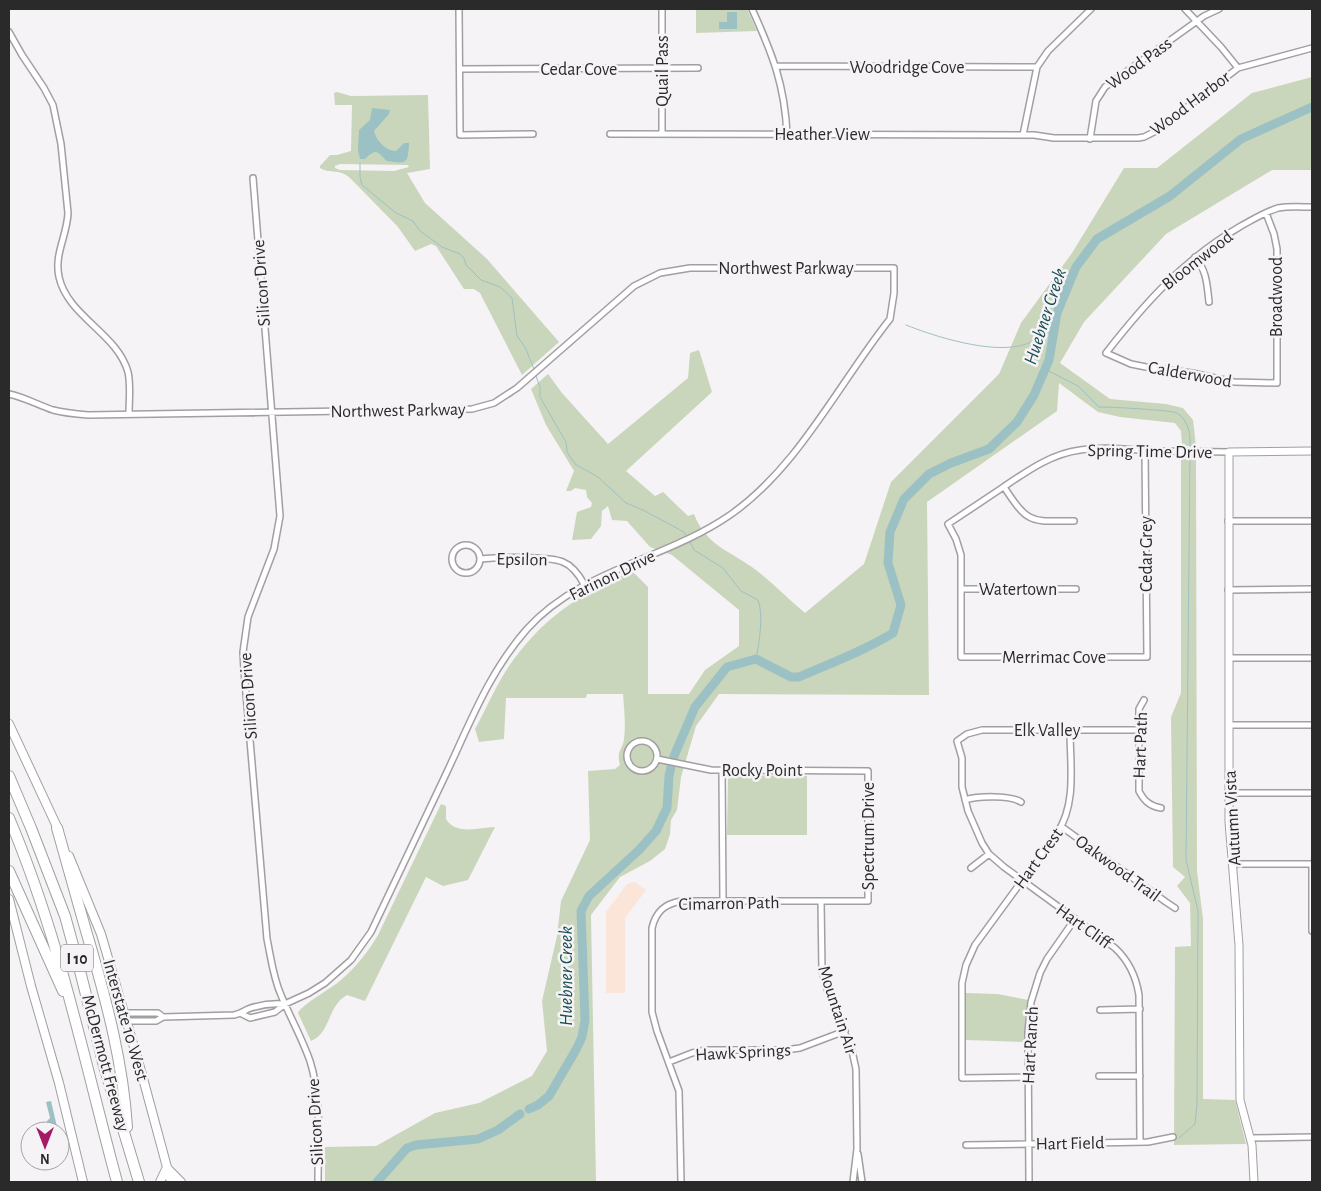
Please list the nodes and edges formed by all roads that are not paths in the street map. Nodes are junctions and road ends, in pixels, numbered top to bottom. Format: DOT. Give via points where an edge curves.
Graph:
graph roads {
  1 [pos="459,9"];
  2 [pos="662,9"];
  3 [pos="752,9"];
  4 [pos="1091,9"];
  5 [pos="1185,9"];
  6 [pos="1219,9"];
  7 [pos="1197,21"];
  8 [pos="9,32"];
  9 [pos="1312,48"];
  10 [pos="776,66"];
  11 [pos="1037,67"];
  12 [pos="662,68"];
  13 [pos="698,68"];
  14 [pos="1238,68"];
  15 [pos="460,69"];
  16 [pos="532,134"];
  17 [pos="610,134"];
  18 [pos="662,134"];
  19 [pos="787,134"];
  20 [pos="1024,135"];
  21 [pos="1034,135"];
  22 [pos="1090,139"];
  23 [pos="253,178"];
  24 [pos="1312,207"];
  25 [pos="1266,213"];
  26 [pos="1195,257"];
  27 [pos="894,268"];
  28 [pos="1208,302"];
  29 [pos="1106,353"];
  30 [pos="1276,383"];
  31 [pos="9,394"];
  32 [pos="272,412"];
  33 [pos="129,414"];
  34 [pos="1145,451"];
  35 [pos="1312,451"];
  36 [pos="1228,452"];
  37 [pos="1004,487"];
  38 [pos="1074,521"];
  39 [pos="1228,521"];
  40 [pos="1312,521"];
  41 [pos="480,559"];
  42 [pos="584,584"];
  43 [pos="961,589"];
  44 [pos="1076,589"];
  45 [pos="1312,589"];
  46 [pos="1228,590"];
  47 [pos="1147,657"];
  48 [pos="1229,658"];
  49 [pos="1312,658"];
  50 [pos="1144,700"];
  51 [pos="9,724"];
  52 [pos="1229,725"];
  53 [pos="1312,725"];
  54 [pos="1070,730"];
  55 [pos="1139,730"];
  56 [pos="957,741"];
  57 [pos="657,759"];
  58 [pos="722,771"];
  59 [pos="868,771"];
  60 [pos="9,776"];
  61 [pos="1229,793"];
  62 [pos="1312,793"];
  63 [pos="965,800"];
  64 [pos="1021,802"];
  65 [pos="1161,808"];
  66 [pos="9,818"];
  67 [pos="1062,827"];
  68 [pos="58,828"];
  69 [pos="989,854"];
  70 [pos="1233,864"];
  71 [pos="1312,864"];
  72 [pos="971,868"];
  73 [pos="9,870"];
  74 [pos="1022,880"];
  75 [pos="9,900"];
  76 [pos="723,900"];
  77 [pos="821,901"];
  78 [pos="868,901"];
  79 [pos="1175,908"];
  80 [pos="1075,919"];
  81 [pos="1312,931"];
  82 [pos="970,941"];
  83 [pos="975,945"];
  84 [pos="285,1004"];
  85 [pos="1100,1010"];
  86 [pos="1140,1010"];
  87 [pos="124,1013"];
  88 [pos="242,1014"];
  89 [pos="163,1017"];
  90 [pos="127,1021"];
  91 [pos="79,1031"];
  92 [pos="844,1032"];
  93 [pos="669,1062"];
  94 [pos="1099,1076"];
  95 [pos="1140,1076"];
  96 [pos="1028,1077"];
  97 [pos="1173,1137"];
  98 [pos="1312,1137"];
  99 [pos="1250,1138"];
  100 [pos="1140,1142"];
  101 [pos="1028,1143"];
  102 [pos="966,1144"];
  103 [pos="128,1145"];
  104 [pos="857,1149"];
  105 [pos="167,1167"];
  106 [pos="116,1178"];
  107 [pos="83,1182"];
  108 [pos="139,1182"];
  109 [pos="160,1182"];
  110 [pos="170,1182"];
  111 [pos="181,1182"];
  112 [pos="318,1182"];
  113 [pos="681,1182"];
  114 [pos="853,1182"];
  115 [pos="862,1182"];
  116 [pos="1029,1182"];
  117 [pos="1254,1182"];
  1 -- 15 [label="street"];
  2 -- 12 [label="street, Quail Pass"];
  3 -- 10 [label="street"];
  4 -- 11 [label="street" via="1048,51"];
  5 -- 7 [label="street"];
  6 -- 7 [label="street, Wood Pass"];
  7 -- 14 [label="street"];
  7 -- 22 [label="street, Wood Pass" via="1104,87 1096,101"];
  8 -- 33 [label="street" via="50,98 59,131 68,213 58,256 60,282 73,306 122,359 129,380"];
  9 -- 14 [label="street, Wood Harbor"];
  10 -- 11 [label="street, Woodridge Cove"];
  10 -- 19 [label="street"];
  11 -- 20 [label="street"];
  12 -- 13 [label="street, Cedar Cove"];
  12 -- 15 [label="street, Cedar Cove"];
  12 -- 18 [label="street, Quail Pass"];
  14 -- 22 [label="street, Wood Harbor" via="1152,134 1138,138"];
  15 -- 16 [label="street" via="460,134"];
  17 -- 18 [label="street, Heather View"];
  18 -- 19 [label="street, Heather View"];
  19 -- 20 [label="street, Heather View"];
  20 -- 21 [label="street, Heather View"];
  21 -- 22 [label="street, Wood Harbor"];
  23 -- 32 [label="street, Silicon Drive"];
  24 -- 25 [label="street, Bloomwood" via="1283,207"];
  25 -- 26 [label="street, Bloomwood" via="1225,235"];
  25 -- 30 [label="street, Broadwood" via="1276,249"];
  26 -- 28 [label="street" via="1207,279"];
  26 -- 29 [label="street, Bloomwood" via="1160,288"];
  27 -- 32 [label="street, Northwest Parkway" via="690,268 660,273 634,286 527,380 494,403 472,409"];
  27 -- 42 [label="street, Farinon Drive" via="890,319 778,473 740,508 701,533"];
  29 -- 30 [label="street, Calderwood" via="1146,367 1234,382"];
  31 -- 33 [label="street, Northwest Parkway" via="64,412"];
  32 -- 33 [label="street, Northwest Parkway"];
  32 -- 84 [label="street, Silicon Drive" via="280,516 272,555 248,617 244,670 267,939 274,977"];
  34 -- 36 [label="street, Spring Time Drive"];
  34 -- 37 [label="street, Spring Time Drive" via="1091,449 1067,452 1044,461"];
  34 -- 47 [label="street, Cedar Grey"];
  35 -- 36 [label="street, Spring Time Drive"];
  36 -- 39 [label="street, Autumn Vista"];
  37 -- 38 [label="street" via="1028,517 1042,521"];
  37 -- 43 [label="street, Spring Time Drive" via="948,524 960,550"];
  39 -- 40 [label="street"];
  39 -- 46 [label="street, Autumn Vista"];
  41 -- 41 [label="street, Epsilon" via="476,549 466,545 456,549 451,559 455,569 465,573 476,569"];
  41 -- 42 [label="street, Epsilon" via="556,560 569,565"];
  42 -- 84 [label="street, Farinon Drive" via="528,628 496,670 361,947 325,983"];
  43 -- 44 [label="street, Watertown"];
  43 -- 47 [label="street, Merrimac Cove" via="961,657"];
  45 -- 46 [label="street"];
  46 -- 48 [label="street, Autumn Vista"];
  48 -- 49 [label="street"];
  48 -- 52 [label="street, Autumn Vista"];
  50 -- 55 [label="street, Hart Path" via="1139,709"];
  51 -- 68 [label="main road, Interstate 10 West"];
  52 -- 53 [label="street"];
  52 -- 61 [label="street, Autumn Vista"];
  54 -- 55 [label="street, Elk Valley"];
  54 -- 56 [label="street, Elk Valley" via="982,730"];
  54 -- 67 [label="street, Hart Crest" via="1069,807"];
  55 -- 65 [label="street, Hart Path" via="1139,791 1149,804"];
  56 -- 63 [label="street, Hart Cliff" via="961,750"];
  57 -- 57 [label="street" via="655,747 645,741 633,743 626,753 629,765 639,771 650,769"];
  57 -- 58 [label="street, Rocky Point"];
  58 -- 59 [label="street, Rocky Point"];
  58 -- 76 [label="street"];
  59 -- 78 [label="street, Spectrum Drive"];
  60 -- 103 [label="highway, McDermott Freeway / I 10" via="65,916"];
  61 -- 62 [label="street"];
  61 -- 70 [label="street, Autumn Vista"];
  63 -- 64 [label="street" via="1012,798"];
  63 -- 69 [label="street, Hart Cliff"];
  66 -- 91 [label="highway, McDermott Freeway / I 10" via="31,872"];
  67 -- 74 [label="street, Hart Crest"];
  67 -- 79 [label="street, Oakwood Trail"];
  68 -- 87 [label="main road, Interstate 10 West" via="101,934"];
  68 -- 103 [label="highway" via="120,1058"];
  69 -- 72 [label="street"];
  69 -- 74 [label="street, Hart Cliff"];
  70 -- 71 [label="street"];
  70 -- 99 [label="street, Autumn Vista" via="1239,945 1240,1094"];
  71 -- 81 [label="street"];
  73 -- 91 [label="highway"];
  74 -- 80 [label="street, Hart Cliff"];
  74 -- 83 [label="street, Hart Crest"];
  75 -- 107 [label="main road"];
  76 -- 77 [label="street, Cimarron Path"];
  76 -- 93 [label="street, Cimarron Path" via="672,902 655,918 652,928 652,1012"];
  77 -- 78 [label="street, Cimarron Path"];
  77 -- 92 [label="street, Mountain Air" via="822,971"];
  80 -- 86 [label="street, Hart Cliff" via="1126,959 1136,980"];
  80 -- 96 [label="street, Hart Ranch" via="1047,959 1035,987 1029,1017"];
  82 -- 83 [label="street"];
  83 -- 96 [label="street, Hart Crest" via="962,983 962,1078"];
  84 -- 88 [label="street, Farinon Drive" via="274,1003"];
  84 -- 88 [label="street, Farinon Drive" via="263,1016 250,1018"];
  84 -- 112 [label="street, Silicon Drive" via="312,1073 317,1113"];
  85 -- 86 [label="street"];
  86 -- 95 [label="street, Hart Cliff"];
  87 -- 89 [label="street, Farinon Drive" via="158,1012"];
  87 -- 90 [label="main road, Interstate 10 West"];
  88 -- 89 [label="street, Farinon Drive"];
  89 -- 90 [label="street, Farinon Drive" via="156,1021"];
  90 -- 105 [label="main road, Interstate 10 West"];
  91 -- 106 [label="highway, McDermott Freeway / I 10"];
  92 -- 93 [label="street, Hawk Springs" via="800,1048 706,1050"];
  92 -- 104 [label="street, Mountain Air" via="856,1069"];
  93 -- 113 [label="street, Cimarron Path" via="680,1091"];
  94 -- 95 [label="street"];
  95 -- 100 [label="street, Hart Cliff"];
  96 -- 101 [label="street, Hart Ranch"];
  97 -- 100 [label="street, Hart Field"];
  98 -- 99 [label="street"];
  99 -- 117 [label="street, Autumn Vista"];
  100 -- 101 [label="street, Hart Field"];
  101 -- 102 [label="street, Hart Field"];
  101 -- 116 [label="street, Hart Ranch"];
  103 -- 108 [label="highway, McDermott Freeway / I 10"];
  104 -- 114 [label="street, Mountain Air"];
  104 -- 115 [label="street, Mountain Air"];
  105 -- 109 [label="main road"];
  105 -- 110 [label="main road, Interstate 10 West"];
  105 -- 111 [label="main road"];
}
